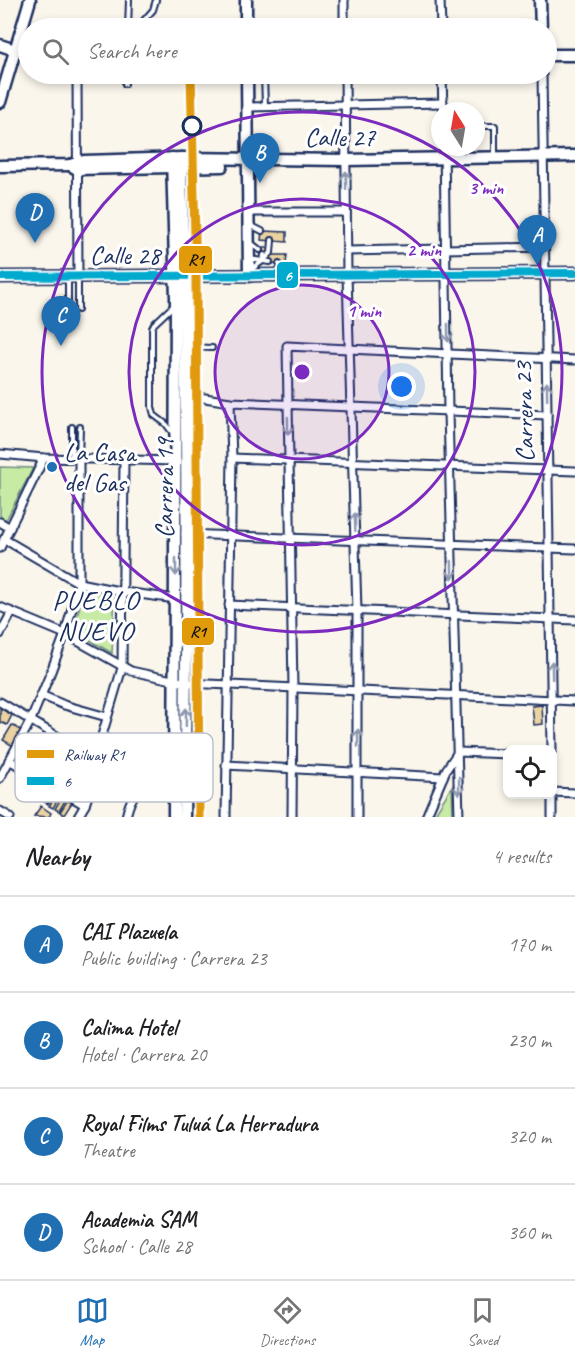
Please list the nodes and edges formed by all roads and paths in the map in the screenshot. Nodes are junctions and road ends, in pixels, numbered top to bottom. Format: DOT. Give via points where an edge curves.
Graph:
graph roads {
  1 [pos="30,0"];
  2 [pos="129,0"];
  3 [pos="156,0"];
  4 [pos="246,0"];
  5 [pos="344,0"];
  6 [pos="440,0"];
  7 [pos="540,0"];
  8 [pos="25,18"];
  9 [pos="128,18"];
  10 [pos="146,18"];
  11 [pos="246,18"];
  12 [pos="344,18"];
  13 [pos="441,18"];
  14 [pos="541,18"];
  15 [pos="18,40"];
  16 [pos="0,45"];
  17 [pos="16,47"];
  18 [pos="557,55"];
  19 [pos="575,55"];
  20 [pos="3,80"];
  21 [pos="77,84"];
  22 [pos="247,84"];
  23 [pos="264,84"];
  24 [pos="345,84"];
  25 [pos="442,84"];
  26 [pos="542,84"];
  27 [pos="0,102"];
  28 [pos="443,102"];
  29 [pos="345,105"];
  30 [pos="248,107"];
  31 [pos="265,107"];
  32 [pos="431,107"];
  33 [pos="485,126"];
  34 [pos="445,156"];
  35 [pos="575,156"];
  36 [pos="543,157"];
  37 [pos="495,158"];
  38 [pos="445,159"];
  39 [pos="346,160"];
  40 [pos="177,162"];
  41 [pos="249,163"];
  42 [pos="0,166"];
  43 [pos="75,166"];
  44 [pos="249,212"];
  45 [pos="346,212"];
  46 [pos="249,224"];
  47 [pos="262,231"];
  48 [pos="272,240"];
  49 [pos="249,241"];
  50 [pos="545,248"];
  51 [pos="447,249"];
  52 [pos="260,250"];
  53 [pos="347,251"];
  54 [pos="264,255"];
  55 [pos="249,258"];
  56 [pos="262,261"];
  57 [pos="270,262"];
  58 [pos="279,264"];
  59 [pos="249,273"];
  60 [pos="545,273"];
  61 [pos="575,273"];
  62 [pos="447,274"];
  63 [pos="347,275"];
  64 [pos="292,276"];
  65 [pos="0,277"];
  66 [pos="180,277"];
  67 [pos="73,278"];
  68 [pos="176,298"];
  69 [pos="68,310"];
  70 [pos="78,310"];
  71 [pos="185,346"];
  72 [pos="212,348"];
  73 [pos="349,349"];
  74 [pos="448,354"];
  75 [pos="546,359"];
  76 [pos="575,360"];
  77 [pos="186,395"];
  78 [pos="230,402"];
  79 [pos="288,405"];
  80 [pos="351,407"];
  81 [pos="448,412"];
  82 [pos="547,415"];
  83 [pos="72,427"];
  84 [pos="80,427"];
  85 [pos="177,447"];
  86 [pos="0,454"];
  87 [pos="44,458"];
  88 [pos="232,458"];
  89 [pos="75,459"];
  90 [pos="124,460"];
  91 [pos="289,460"];
  92 [pos="181,461"];
  93 [pos="353,463"];
  94 [pos="450,466"];
  95 [pos="548,470"];
  96 [pos="575,471"];
  97 [pos="0,522"];
  98 [pos="10,528"];
  99 [pos="181,534"];
  100 [pos="231,536"];
  101 [pos="291,538"];
  102 [pos="4,539"];
  103 [pos="356,541"];
  104 [pos="452,545"];
  105 [pos="0,548"];
  106 [pos="548,549"];
  107 [pos="575,549"];
  108 [pos="79,583"];
  109 [pos="124,592"];
  110 [pos="176,599"];
  111 [pos="229,605"];
  112 [pos="0,607"];
  113 [pos="292,607"];
  114 [pos="357,611"];
  115 [pos="12,612"];
  116 [pos="453,615"];
  117 [pos="550,619"];
  118 [pos="575,620"];
  119 [pos="0,634"];
  120 [pos="65,634"];
  121 [pos="122,668"];
  122 [pos="181,682"];
  123 [pos="227,685"];
  124 [pos="293,688"];
  125 [pos="358,691"];
  126 [pos="41,695"];
  127 [pos="456,696"];
  128 [pos="552,700"];
  129 [pos="575,701"];
  130 [pos="0,702"];
  131 [pos="107,717"];
  132 [pos="31,720"];
  133 [pos="24,733"];
  134 [pos="52,733"];
  135 [pos="102,733"];
  136 [pos="177,733"];
  137 [pos="182,733"];
  138 [pos="552,745"];
  139 [pos="15,749"];
  140 [pos="458,752"];
  141 [pos="503,754"];
  142 [pos="9,760"];
  143 [pos="15,764"];
  144 [pos="226,765"];
  145 [pos="292,768"];
  146 [pos="358,772"];
  147 [pos="443,777"];
  148 [pos="0,778"];
  149 [pos="557,793"];
  150 [pos="575,793"];
  151 [pos="552,799"];
  152 [pos="80,802"];
  153 [pos="86,802"];
  154 [pos="131,802"];
  155 [pos="174,802"];
  156 [pos="184,802"];
  157 [pos="85,805"];
  158 [pos="0,811"];
  159 [pos="10,817"];
  160 [pos="78,817"];
  161 [pos="126,817"];
  162 [pos="174,817"];
  163 [pos="184,817"];
  164 [pos="226,817"];
  165 [pos="292,817"];
  166 [pos="357,817"];
  167 [pos="426,817"];
  168 [pos="459,817"];
  169 [pos="552,817"];
  1 -- 8 [label="main road"];
  2 -- 9 [label="lane"];
  3 -- 10 [label="lane"];
  4 -- 11 [label="main road"];
  5 -- 12 [label="street"];
  6 -- 13 [label="street"];
  7 -- 14 [label="main road"];
  15 -- 17 [label="main road"];
  16 -- 17 [label="main road"];
  17 -- 20 [label="main road"];
  18 -- 19 [label="main road"];
  20 -- 27 [label="main road"];
  21 -- 43 [label="street"];
  22 -- 30 [label="main road"];
  23 -- 31 [label="lane"];
  24 -- 29 [label="street"];
  25 -- 28 [label="street"];
  26 -- 36 [label="street, Carrera 23"];
  29 -- 31 [label="street"];
  29 -- 32 [label="street"];
  29 -- 39 [label="street"];
  30 -- 31 [label="street"];
  30 -- 41 [label="main road"];
  33 -- 37 [label="lane" via="495,126"];
  34 -- 38 [label="street"];
  35 -- 36 [label="main road, Calle 27"];
  36 -- 37 [label="main road, Calle 27"];
  36 -- 50 [label="street, Carrera 23"];
  37 -- 38 [label="main road, Calle 27"];
  38 -- 39 [label="main road, Calle 27"];
  38 -- 51 [label="street"];
  39 -- 41 [label="main road, Calle 27"];
  45 -- 39 [label="street, one-way"];
  40 -- 41 [label="main road, Calle 27"];
  40 -- 43 [label="main road, Calle 27" via="84,161"];
  40 -- 66 [label="main road, Carrera 19"];
  41 -- 44 [label="main road"];
  42 -- 43 [label="main road, Calle 27"];
  43 -- 67 [label="street"];
  44 -- 45 [label="street"];
  44 -- 46 [label="main road"];
  45 -- 53 [label="street"];
  46 -- 47 [label="lane"];
  46 -- 49 [label="main road"];
  48 -- 56 [label="lane" via="271,253"];
  49 -- 52 [label="lane"];
  49 -- 55 [label="main road"];
  50 -- 51 [label="street"];
  50 -- 60 [label="street, Carrera 23"];
  51 -- 53 [label="street"];
  51 -- 62 [label="street"];
  53 -- 63 [label="street"];
  54 -- 56 [label="lane"];
  55 -- 56 [label="lane"];
  55 -- 59 [label="main road"];
  56 -- 57 [label="lane"];
  56 -- 59 [label="lane"];
  58 -- 64 [label="lane"];
  59 -- 64 [label="main road, Calle 28"];
  59 -- 66 [label="main road, Calle 28"];
  60 -- 61 [label="main road, Calle 28"];
  60 -- 62 [label="main road, Calle 28"];
  60 -- 75 [label="street, Carrera 23"];
  62 -- 63 [label="main road, Calle 28"];
  62 -- 74 [label="street, one-way"];
  63 -- 64 [label="main road, Calle 28"];
  63 -- 73 [label="street"];
  65 -- 67 [label="main road, Calle 28"];
  66 -- 67 [label="main road, Calle 28"];
  66 -- 68 [label="main road, Carrera 19"];
  66 -- 71 [label="main road, Carrera 19"];
  67 -- 69 [label="lane"];
  67 -- 70 [label="lane"];
  68 -- 85 [label="main road, Carrera 19"];
  68 -- 85 [label="lane" via="171,310 152,328 152,407 156,417 170,428"];
  71 -- 72 [label="lane"];
  71 -- 77 [label="main road, Carrera 19"];
  73 -- 74 [label="street"];
  73 -- 79 [label="street" via="287,346"];
  73 -- 80 [label="street"];
  74 -- 75 [label="street"];
  74 -- 81 [label="street"];
  75 -- 76 [label="street"];
  82 -- 75 [label="street, Carrera 23, one-way"];
  77 -- 78 [label="street"];
  77 -- 92 [label="main road, Carrera 19"];
  78 -- 79 [label="street"];
  78 -- 88 [label="street"];
  79 -- 80 [label="street"];
  79 -- 91 [label="street, one-way"];
  80 -- 81 [label="street"];
  80 -- 93 [label="street"];
  81 -- 82 [label="street"];
  81 -- 94 [label="street"];
  82 -- 95 [label="street, Carrera 23"];
  83 -- 89 [label="lane"];
  84 -- 89 [label="lane"];
  85 -- 92 [label="main road, Carrera 19"];
  86 -- 87 [label="street"];
  87 -- 89 [label="street"];
  87 -- 98 [label="street"];
  88 -- 91 [label="street"];
  88 -- 100 [label="street"];
  89 -- 90 [label="street"];
  89 -- 108 [label="street"];
  90 -- 92 [label="street"];
  90 -- 109 [label="street"];
  91 -- 93 [label="street"];
  91 -- 101 [label="street"];
  92 -- 99 [label="main road, Carrera 19"];
  93 -- 94 [label="street"];
  103 -- 93 [label="street, one-way"];
  94 -- 95 [label="street"];
  94 -- 104 [label="street"];
  95 -- 96 [label="street"];
  95 -- 106 [label="street, Carrera 23"];
  97 -- 98 [label="street"];
  98 -- 102 [label="street"];
  99 -- 100 [label="street"];
  99 -- 110 [label="main road, Carrera 19, one-way"];
  99 -- 122 [label="main road, Carrera 19"];
  100 -- 101 [label="street"];
  100 -- 111 [label="street"];
  101 -- 103 [label="street"];
  101 -- 113 [label="street"];
  102 -- 105 [label="street"];
  102 -- 108 [label="street"];
  103 -- 104 [label="street"];
  103 -- 114 [label="street"];
  104 -- 106 [label="street"];
  104 -- 116 [label="street, one-way"];
  106 -- 107 [label="street"];
  106 -- 117 [label="street, Carrera 23"];
  108 -- 109 [label="street"];
  108 -- 120 [label="street"];
  109 -- 110 [label="street"];
  109 -- 121 [label="street"];
  110 -- 122 [label="main road, Carrera 19"];
  111 -- 113 [label="street"];
  111 -- 123 [label="street"];
  112 -- 115 [label="street"];
  113 -- 114 [label="street"];
  113 -- 124 [label="street"];
  114 -- 116 [label="street"];
  114 -- 125 [label="street"];
  115 -- 119 [label="street"];
  115 -- 120 [label="street"];
  116 -- 117 [label="street"];
  116 -- 127 [label="street"];
  117 -- 118 [label="street"];
  128 -- 117 [label="street, Carrera 23, one-way"];
  120 -- 121 [label="street"];
  120 -- 126 [label="street"];
  121 -- 122 [label="street"];
  121 -- 131 [label="street"];
  122 -- 123 [label="street"];
  122 -- 136 [label="main road, Carrera 19"];
  137 -- 122 [label="main road, Carrera 19, one-way"];
  123 -- 124 [label="street"];
  123 -- 144 [label="street"];
  124 -- 125 [label="street"];
  124 -- 145 [label="street"];
  125 -- 127 [label="street"];
  146 -- 125 [label="street, one-way"];
  126 -- 131 [label="street"];
  126 -- 132 [label="street"];
  127 -- 128 [label="street"];
  127 -- 140 [label="street"];
  128 -- 129 [label="street"];
  128 -- 138 [label="street, Carrera 23"];
  130 -- 132 [label="street"];
  131 -- 135 [label="street"];
  132 -- 133 [label="street"];
  132 -- 134 [label="street"];
  139 -- 142 [label="street"];
  140 -- 141 [label="street"];
  140 -- 147 [label="street"];
  140 -- 168 [label="street, one-way"];
  142 -- 143 [label="street"];
  142 -- 148 [label="street"];
  144 -- 145 [label="street"];
  144 -- 164 [label="street"];
  145 -- 146 [label="street"];
  145 -- 165 [label="street"];
  146 -- 147 [label="street"];
  146 -- 166 [label="street"];
  147 -- 167 [label="street"];
  149 -- 150 [label="street"];
  151 -- 169 [label="street"];
  152 -- 157 [label="street"];
  153 -- 157 [label="street"];
  154 -- 161 [label="street"];
  155 -- 162 [label="main road, Carrera 19"];
  163 -- 156 [label="main road, Carrera 19, one-way"];
  157 -- 160 [label="street"];
  158 -- 159 [label="street"];
}
